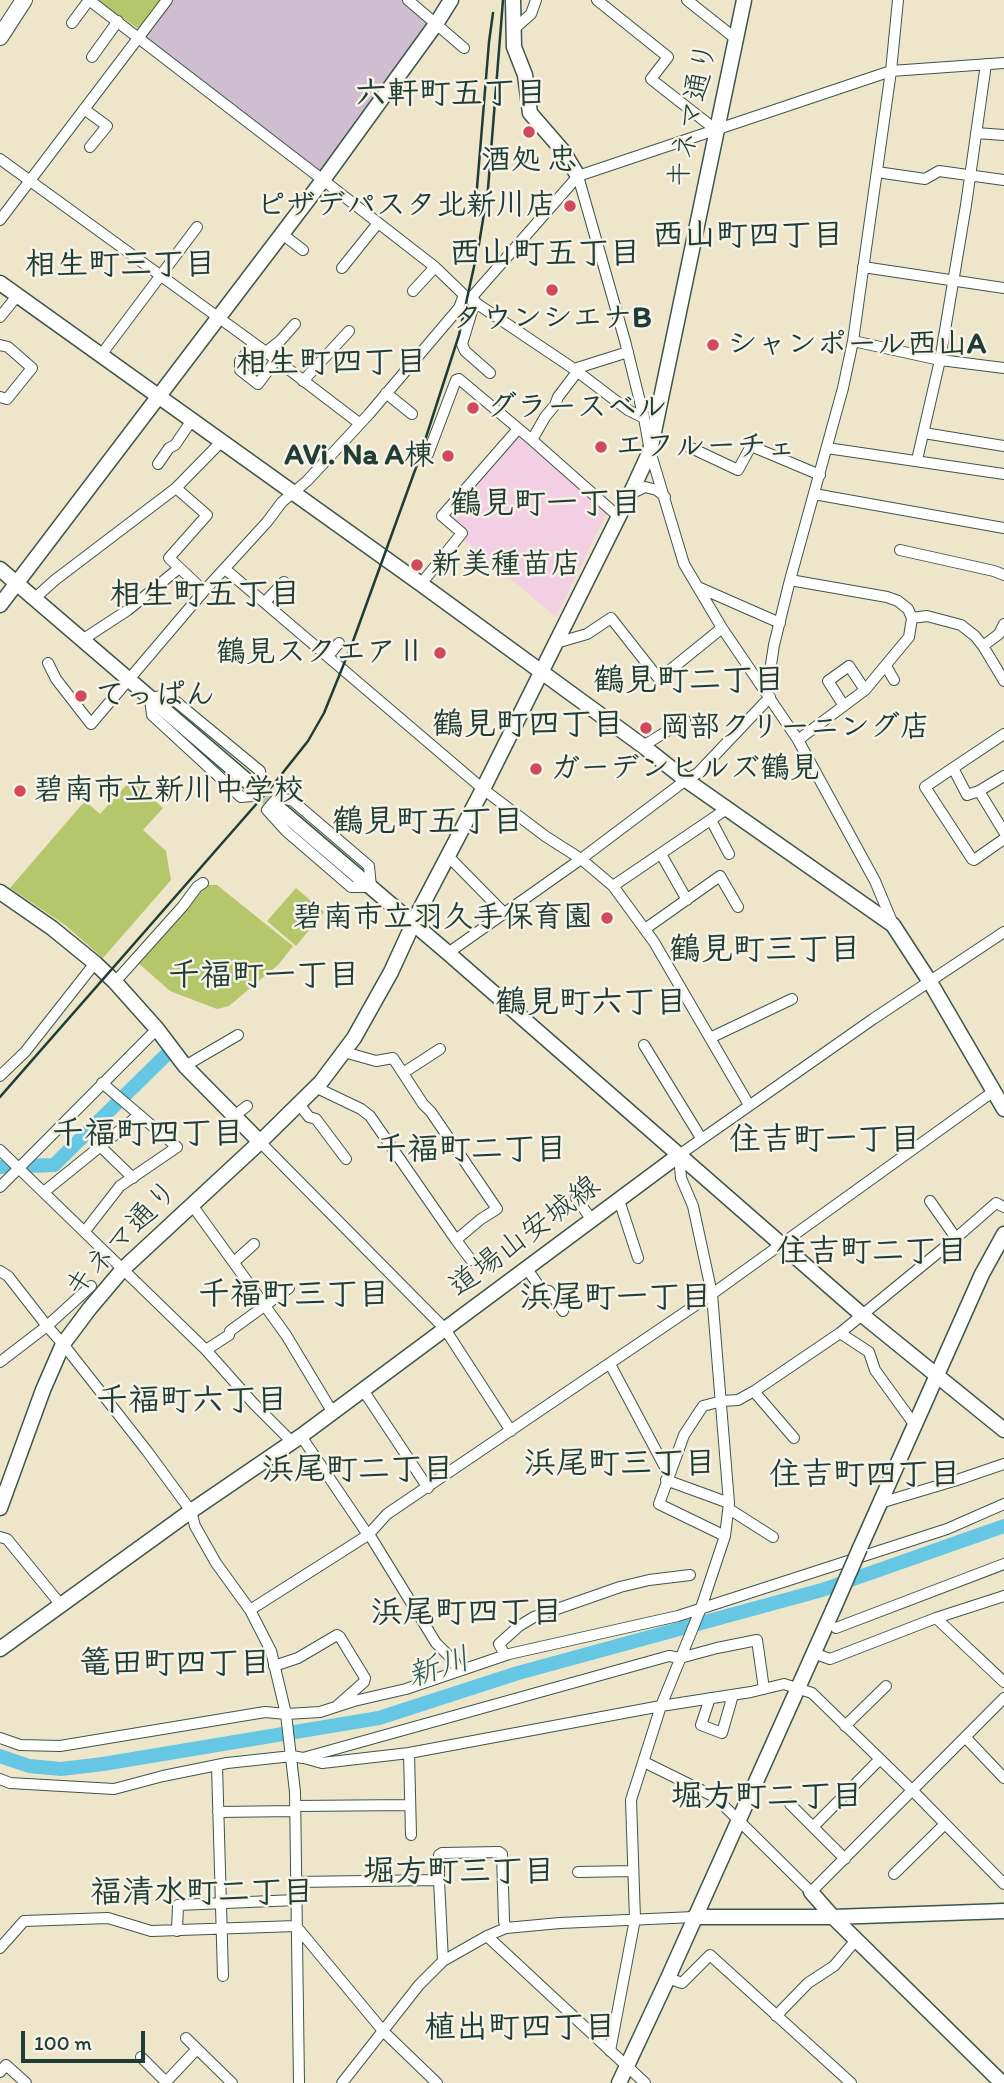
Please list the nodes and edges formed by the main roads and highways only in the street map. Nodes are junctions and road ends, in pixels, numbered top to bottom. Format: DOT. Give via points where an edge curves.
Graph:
graph roads {
  1 [pos="24,0"];
  2 [pos="0,37"];
  1 -- 2 [label="main road"];
}
